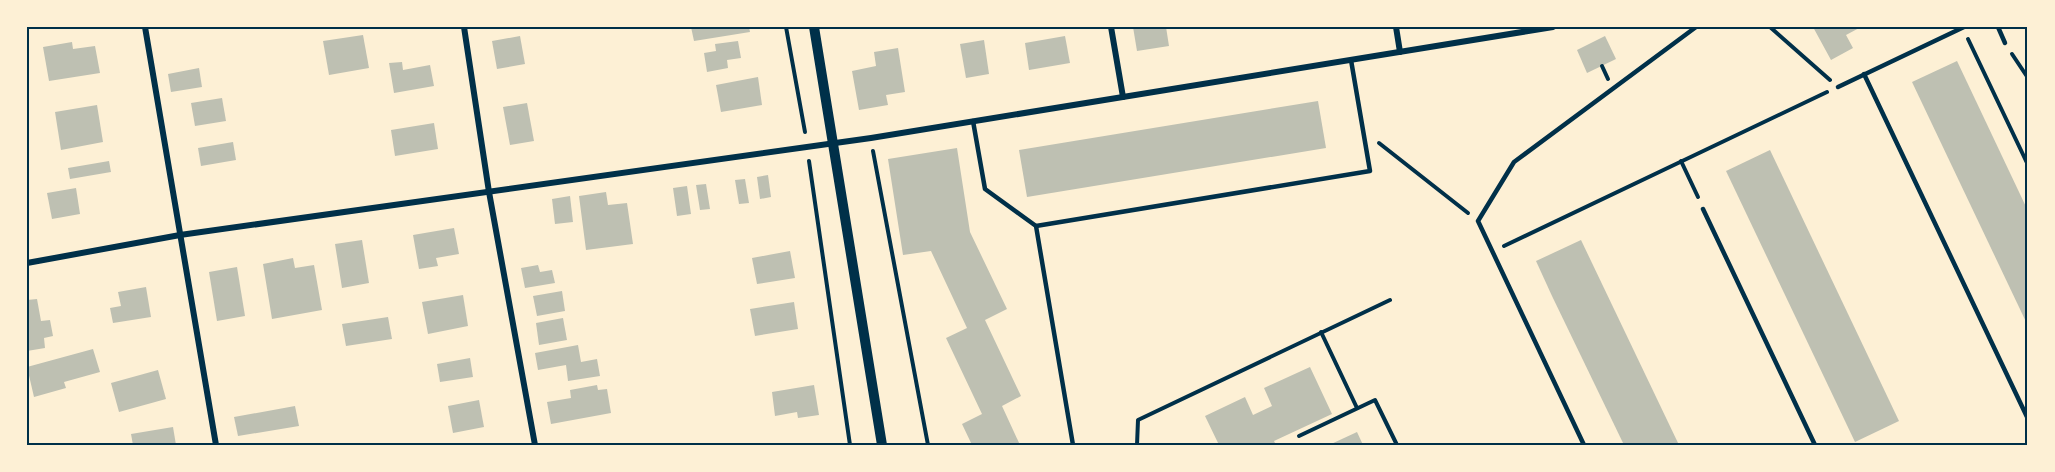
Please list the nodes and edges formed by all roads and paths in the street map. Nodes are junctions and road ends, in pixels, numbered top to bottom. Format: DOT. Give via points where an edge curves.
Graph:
graph roads {
  1 [pos="145,27"];
  2 [pos="464,27"];
  3 [pos="786,27"];
  4 [pos="814,27"];
  5 [pos="1112,27"];
  6 [pos="1396,27"];
  7 [pos="1553,27"];
  8 [pos="1696,27"];
  9 [pos="1770,27"];
  10 [pos="1963,27"];
  11 [pos="1998,27"];
  12 [pos="2005,43"];
  13 [pos="1400,52"];
  14 [pos="1351,60"];
  15 [pos="1864,74"];
  16 [pos="2028,78"];
  17 [pos="1838,87"];
  18 [pos="1123,97"];
  19 [pos="973,121"];
  20 [pos="1363,130"];
  21 [pos="805,132"];
  22 [pos="871,138"];
  23 [pos="834,143"];
  24 [pos="809,161"];
  25 [pos="1681,162"];
  26 [pos="2028,165"];
  27 [pos="489,192"];
  28 [pos="1703,209"];
  29 [pos="1478,221"];
  30 [pos="1036,226"];
  31 [pos="180,235"];
  32 [pos="1492,251"];
  33 [pos="27,263"];
  34 [pos="1390,300"];
  35 [pos="1321,332"];
  36 [pos="1357,408"];
  37 [pos="2028,419"];
  38 [pos="1299,436"];
  39 [pos="216,445"];
  40 [pos="535,445"];
  41 [pos="850,445"];
  42 [pos="882,445"];
  43 [pos="928,445"];
  44 [pos="1073,445"];
  45 [pos="1137,445"];
  46 [pos="1396,445"];
  47 [pos="1584,445"];
  48 [pos="1815,445"];
  1 -- 31 [label="street"];
  2 -- 27 [label="street"];
  3 -- 21 [label="path"];
  4 -- 23 [label="street"];
  5 -- 18 [label="street"];
  6 -- 13 [label="street"];
  7 -- 13 [label="street"];
  8 -- 29 [label="lane" via="1514,162"];
  9 -- 17 [label="path"];
  10 -- 15 [label="lane"];
  10 -- 26 [label="path"];
  11 -- 12 [label="lane"];
  12 -- 16 [label="path"];
  13 -- 14 [label="street"];
  14 -- 18 [label="street"];
  14 -- 20 [label="lane"];
  15 -- 17 [label="lane"];
  15 -- 37 [label="lane"];
  17 -- 25 [label="path"];
  18 -- 19 [label="street"];
  19 -- 22 [label="street"];
  19 -- 30 [label="lane" via="985,189"];
  20 -- 29 [label="path"];
  20 -- 30 [label="lane" via="1370,171"];
  22 -- 23 [label="street"];
  22 -- 43 [label="path"];
  23 -- 27 [label="street"];
  23 -- 42 [label="street"];
  24 -- 41 [label="path"];
  25 -- 28 [label="path"];
  25 -- 32 [label="path"];
  27 -- 31 [label="street"];
  27 -- 40 [label="street"];
  28 -- 48 [label="lane"];
  29 -- 32 [label="lane"];
  30 -- 44 [label="lane"];
  31 -- 33 [label="street"];
  31 -- 39 [label="street"];
  32 -- 47 [label="lane"];
  34 -- 35 [label="path"];
  35 -- 36 [label="path"];
  35 -- 45 [label="path" via="1138,420"];
  36 -- 38 [label="path"];
  36 -- 46 [label="path" via="1375,400"];
}
